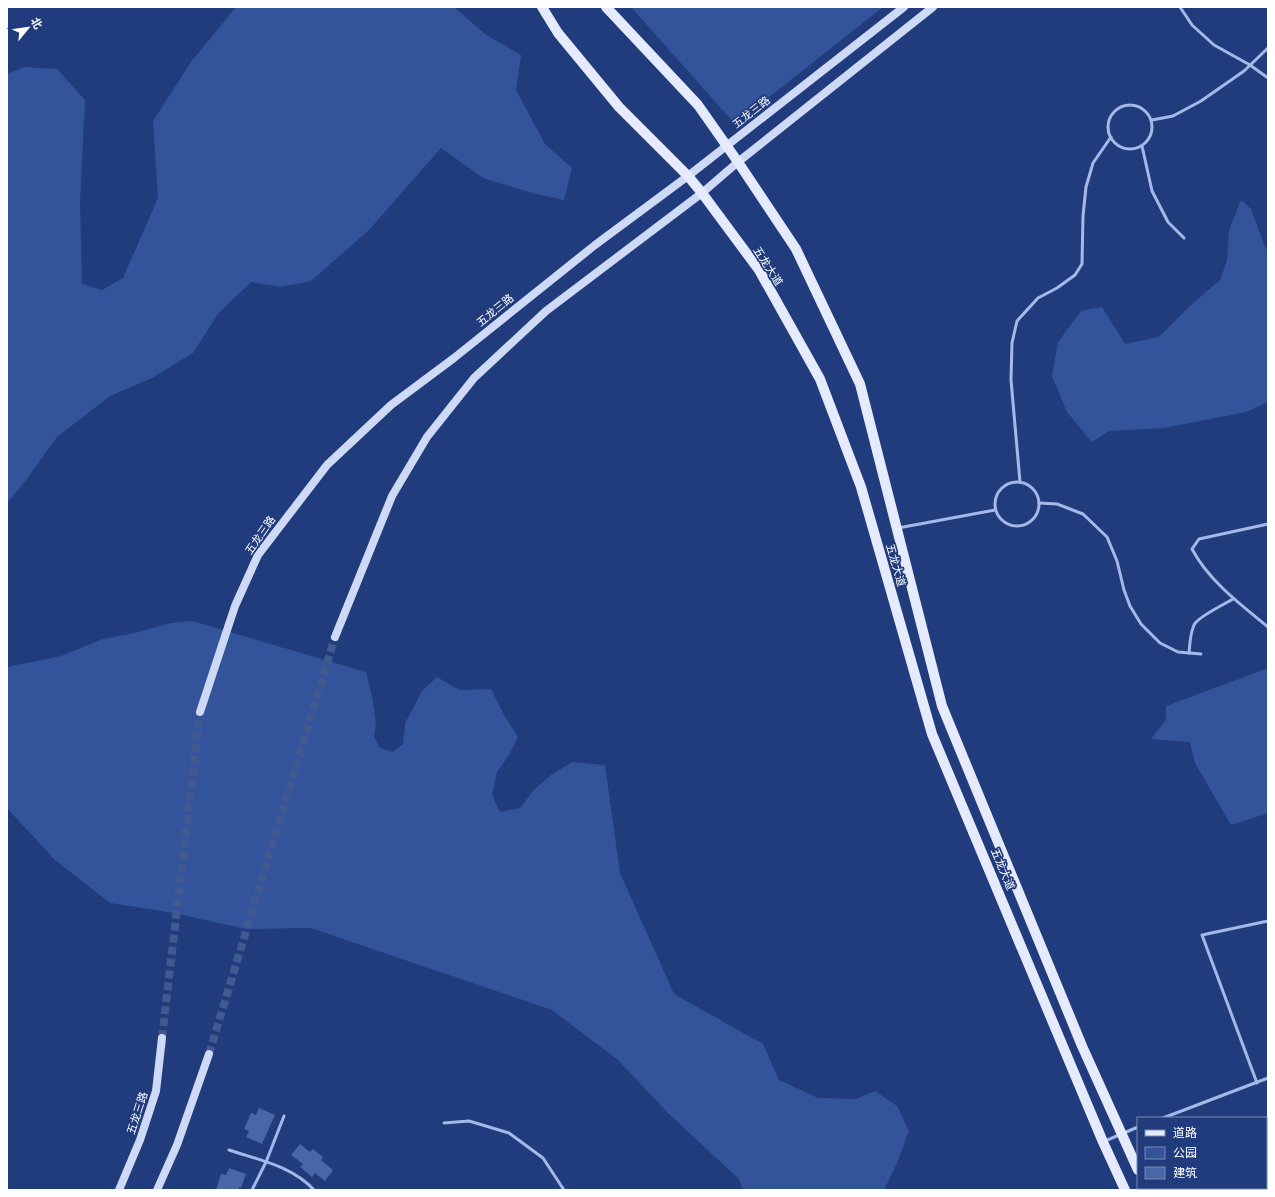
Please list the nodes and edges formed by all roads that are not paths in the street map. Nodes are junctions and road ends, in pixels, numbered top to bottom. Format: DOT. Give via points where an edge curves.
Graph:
graph roads {
  1 [pos="542,7"];
  2 [pos="606,7"];
  3 [pos="904,7"];
  4 [pos="933,7"];
  5 [pos="1180,7"];
  6 [pos="1268,48"];
  7 [pos="1250,65"];
  8 [pos="1268,78"];
  9 [pos="1152,120"];
  10 [pos="1110,138"];
  11 [pos="726,146"];
  12 [pos="1142,146"];
  13 [pos="738,162"];
  14 [pos="688,176"];
  15 [pos="702,193"];
  16 [pos="1184,238"];
  17 [pos="1020,482"];
  18 [pos="1039,503"];
  19 [pos="995,510"];
  20 [pos="1268,524"];
  21 [pos="896,528"];
  22 [pos="1233,599"];
  23 [pos="1268,627"];
  24 [pos="335,637"];
  25 [pos="1189,653"];
  26 [pos="1201,654"];
  27 [pos="200,712"];
  28 [pos="1268,921"];
  29 [pos="162,1038"];
  30 [pos="209,1054"];
  31 [pos="1268,1078"];
  32 [pos="1257,1083"];
  33 [pos="284,1116"];
  34 [pos="1166,1117"];
  35 [pos="444,1123"];
  36 [pos="1137,1127"];
  37 [pos="1121,1134"];
  38 [pos="1104,1142"];
  39 [pos="229,1150"];
  40 [pos="266,1162"];
  41 [pos="1137,1168"];
  42 [pos="119,1190"];
  43 [pos="157,1190"];
  44 [pos="252,1190"];
  45 [pos="314,1190"];
  46 [pos="564,1190"];
  47 [pos="1125,1190"];
  1 -- 14 [label="main road, 五龙大道" via="558,34 619,106"];
  2 -- 11 [label="main road, 五龙大道" via="698,105"];
  3 -- 11 [label="main road, 五龙三路"];
  4 -- 13 [label="main road"];
  5 -- 7 [label="lane" via="1192,25 1214,45"];
  6 -- 7 [label="lane"];
  7 -- 8 [label="lane"];
  7 -- 9 [label="lane" via="1201,101 1173,116"];
  9 -- 10 [label="lane" via="1143,108 1129,104 1122,106 1115,110 1108,123"];
  9 -- 12 [label="lane" via="1151,135"];
  10 -- 12 [label="lane" via="1128,149"];
  10 -- 17 [label="lane" via="1093,162 1086,187 1082,264 1075,275 1038,298 1017,321 1012,343 1011,380"];
  11 -- 13 [label="main road, 五龙大道"];
  11 -- 14 [label="main road, 五龙三路"];
  12 -- 16 [label="lane" via="1152,191 1168,222"];
  13 -- 15 [label="main road"];
  13 -- 21 [label="main road, 五龙大道" via="796,249 860,384"];
  14 -- 15 [label="main road, 五龙大道"];
  14 -- 27 [label="main road, 五龙三路" via="595,245 391,405 327,464 258,554 235,606"];
  15 -- 24 [label="main road" via="546,311 474,378 427,437 392,496"];
  15 -- 38 [label="main road, 五龙大道" via="759,270 820,379 861,487 932,734"];
  17 -- 18 [label="lane" via="1034,489"];
  17 -- 19 [label="lane" via="1013,482 1000,489 994,502"];
  18 -- 19 [label="lane" via="1035,517 1024,526 1016,527 1003,522"];
  18 -- 25 [label="lane" via="1057,504 1083,514 1107,538 1117,561 1130,606 1141,624 1160,643 1178,652"];
  19 -- 21 [label="lane"];
  20 -- 22 [label="lane" via="1199,539 1192,549 1199,562"];
  21 -- 37 [label="main road, 五龙大道" via="942,706 1082,1046"];
  22 -- 23 [label="lane"];
  22 -- 25 [label="lane" via="1194,623"];
  25 -- 26 [label="lane"];
  28 -- 32 [label="lane" via="1202,935"];
  29 -- 42 [label="main road, 五龙三路" via="156,1091 140,1140"];
  30 -- 43 [label="main road" via="177,1145"];
  31 -- 32 [label="lane"];
  32 -- 34 [label="lane"];
  33 -- 40 [label="lane"];
  35 -- 46 [label="lane" via="469,1121 509,1133 543,1158"];
  36 -- 37 [label="lane"];
  37 -- 38 [label="lane"];
  37 -- 41 [label="main road, 五龙大道"];
  38 -- 47 [label="main road, 五龙大道"];
  39 -- 40 [label="lane"];
  40 -- 44 [label="lane"];
  40 -- 45 [label="lane" via="281,1167"];
}
